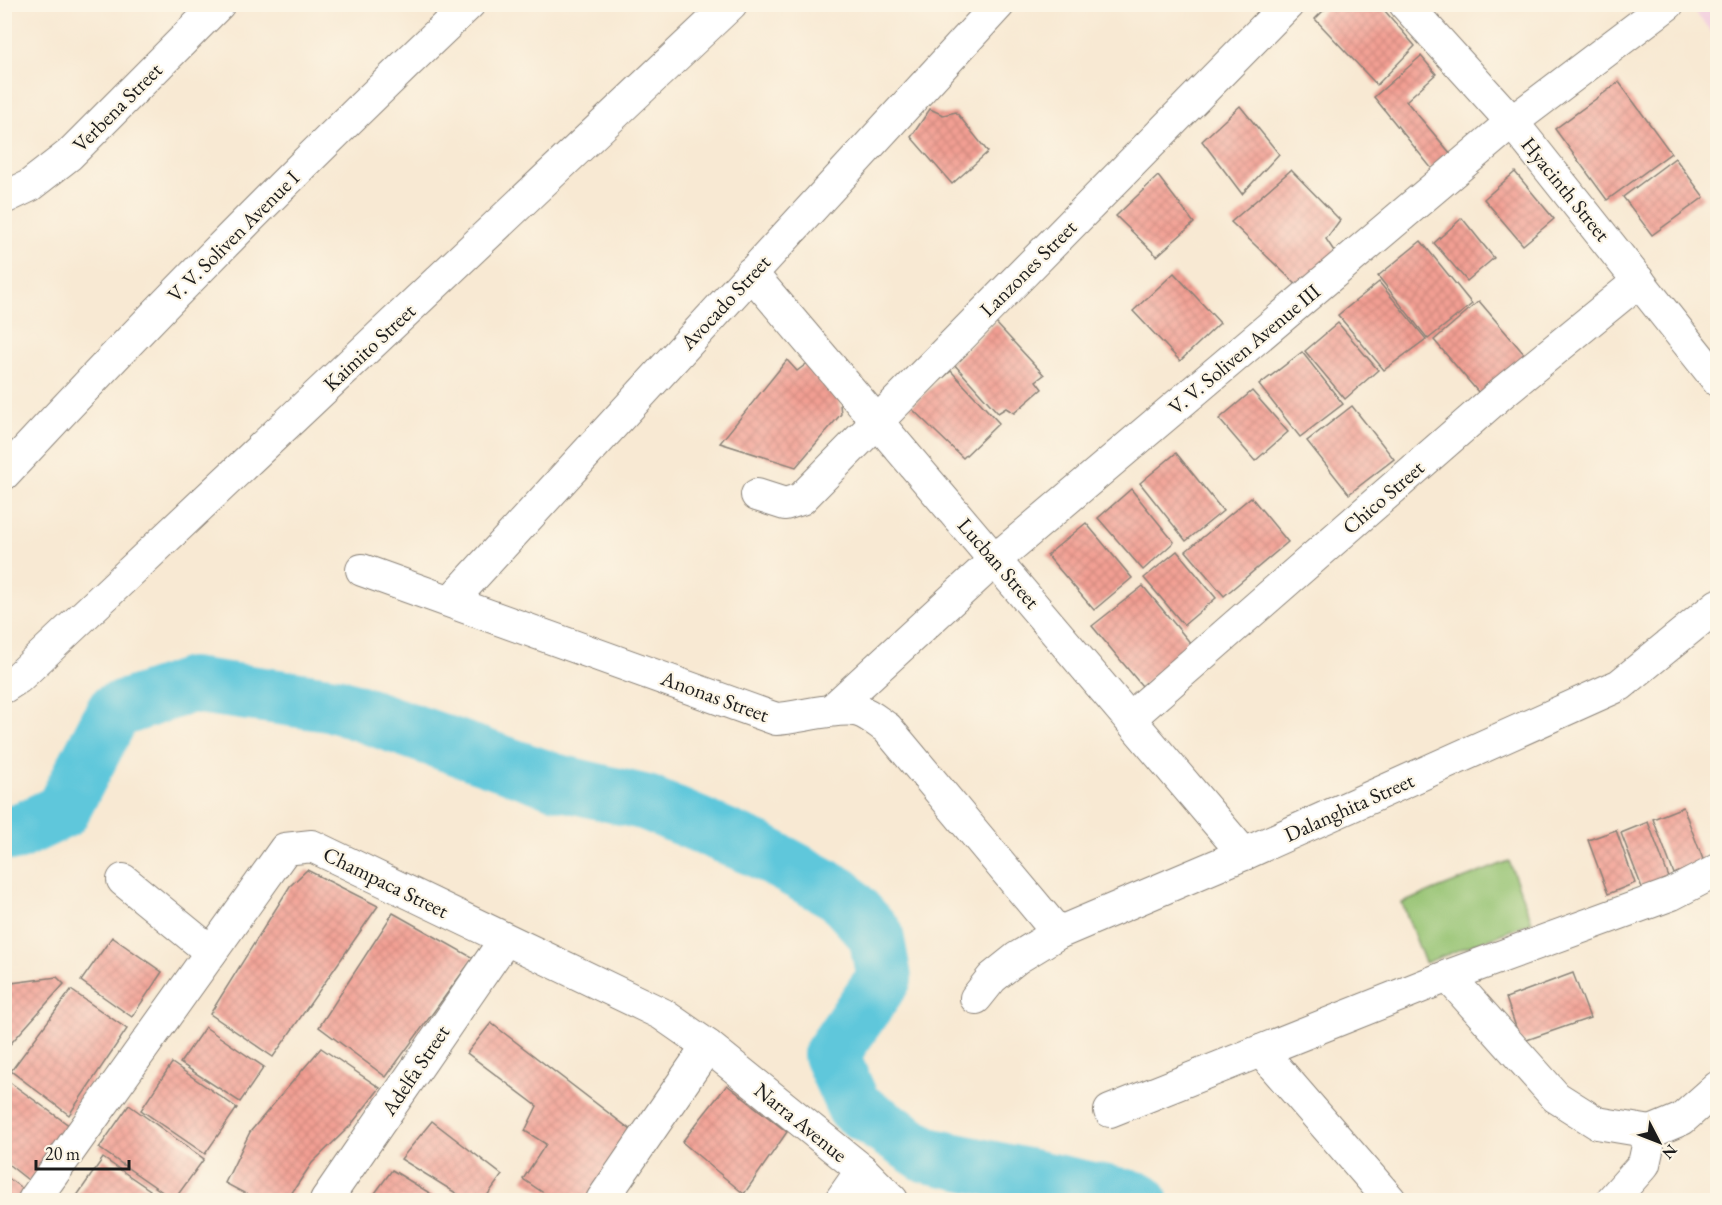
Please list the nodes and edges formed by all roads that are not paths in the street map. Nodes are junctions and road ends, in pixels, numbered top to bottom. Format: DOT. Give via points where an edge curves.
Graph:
graph roads {
  1 [pos="219,4"];
  2 [pos="469,4"];
  3 [pos="731,4"];
  4 [pos="999,4"];
  5 [pos="1288,4"];
  6 [pos="1405,4"];
  7 [pos="1668,4"];
  8 [pos="1512,122"];
  9 [pos="4,198"];
  10 [pos="751,273"];
  11 [pos="1639,281"];
  12 [pos="1718,381"];
  13 [pos="876,422"];
  14 [pos="4,474"];
  15 [pos="757,495"];
  16 [pos="996,559"];
  17 [pos="362,570"];
  18 [pos="451,601"];
  19 [pos="1718,605"];
  20 [pos="4,687"];
  21 [pos="832,710"];
  22 [pos="1130,718"];
  23 [pos="1244,854"];
  24 [pos="1718,870"];
  25 [pos="123,880"];
  26 [pos="1058,933"];
  27 [pos="505,940"];
  28 [pos="211,952"];
  29 [pos="1448,976"];
  30 [pos="976,998"];
  31 [pos="708,1046"];
  32 [pos="1261,1051"];
  33 [pos="1718,1087"];
  34 [pos="1110,1111"];
  35 [pos="1651,1132"];
  36 [pos="862,1170"];
  37 [pos="34,1200"];
  38 [pos="326,1200"];
  39 [pos="602,1200"];
  40 [pos="841,1200"];
  41 [pos="892,1200"];
  42 [pos="1390,1200"];
  43 [pos="1612,1200"];
  1 -- 9 [label="street, Verbena Street" via="69,155 29,186"];
  2 -- 14 [label="street, V. V. Soliven Avenue I" via="101,369"];
  3 -- 20 [label="street, Kaimito Street" via="18,678"];
  4 -- 10 [label="street, Avocado Street"];
  5 -- 13 [label="street, Lanzones Street"];
  6 -- 8 [label="street, Hyacinth Street"];
  7 -- 8 [label="street, V. V. Soliven Avenue III"];
  8 -- 11 [label="street, Hyacinth Street"];
  8 -- 16 [label="street, V. V. Soliven Avenue III"];
  10 -- 13 [label="street, Lucban Street"];
  10 -- 18 [label="street, Avocado Street"];
  11 -- 12 [label="street, Hyacinth Street"];
  11 -- 22 [label="street, Chico Street" via="1503,392"];
  13 -- 15 [label="street, Lanzones Street" via="801,499 785,504"];
  13 -- 16 [label="street, Lucban Street"];
  16 -- 21 [label="street, V. V. Soliven Avenue III"];
  16 -- 22 [label="street, Lucban Street"];
  17 -- 18 [label="street, Anonas Street"];
  18 -- 21 [label="street, Anonas Street" via="776,719"];
  19 -- 23 [label="street, Dalanghita Street" via="1620,685"];
  21 -- 26 [label="street, Anonas Street" via="860,711 887,729"];
  22 -- 23 [label="street, Lucban Street"];
  23 -- 26 [label="street, Dalanghita Street"];
  24 -- 29 [label="street" via="1672,894"];
  25 -- 28 [label="street"];
  26 -- 30 [label="street, Dalanghita Street" via="1017,958 992,978"];
  27 -- 28 [label="street, Champaca Street" via="312,846 285,849"];
  27 -- 31 [label="street, Champaca Street" via="662,1014"];
  27 -- 38 [label="street, Adelfa Street"];
  28 -- 37 [label="street, Champaca Street"];
  29 -- 32 [label="street"];
  29 -- 35 [label="street" via="1556,1097 1597,1123"];
  31 -- 36 [label="street, Narra Avenue"];
  31 -- 39 [label="street"];
  32 -- 34 [label="street"];
  32 -- 42 [label="street"];
  33 -- 35 [label="street" via="1682,1119"];
  35 -- 43 [label="street" via="1644,1164"];
  36 -- 40 [label="street"];
  36 -- 41 [label="street, Narra Avenue"];
}
